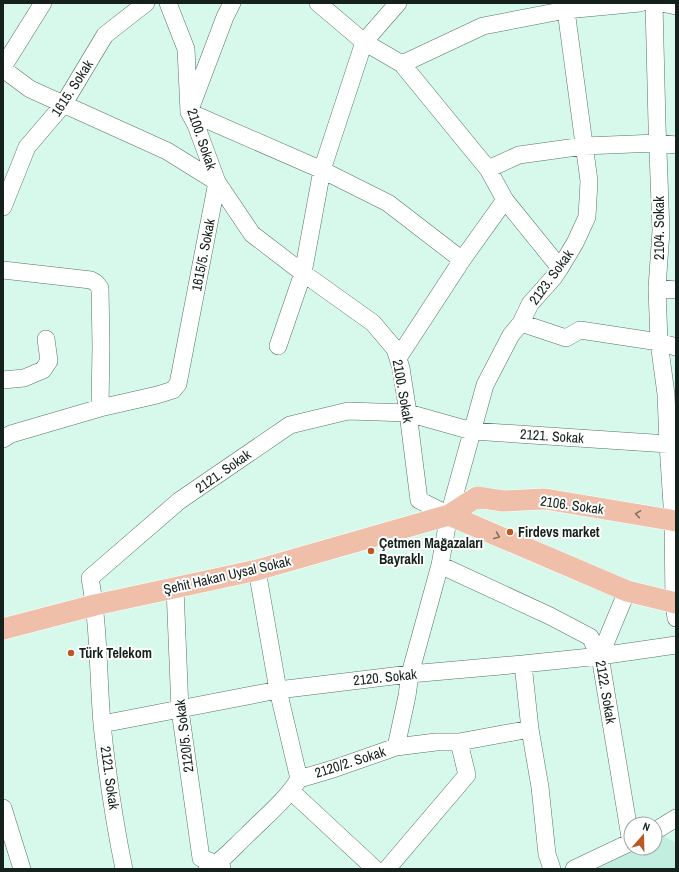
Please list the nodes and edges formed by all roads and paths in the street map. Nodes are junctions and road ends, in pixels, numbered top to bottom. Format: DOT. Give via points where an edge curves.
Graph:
graph roads {
  1 [pos="43,3"];
  2 [pos="146,3"];
  3 [pos="168,3"];
  4 [pos="232,3"];
  5 [pos="318,3"];
  6 [pos="398,3"];
  7 [pos="640,3"];
  8 [pos="654,3"];
  9 [pos="661,3"];
  10 [pos="566,6"];
  11 [pos="676,6"];
  12 [pos="381,11"];
  13 [pos="364,42"];
  14 [pos="402,64"];
  15 [pos="3,68"];
  16 [pos="63,105"];
  17 [pos="189,112"];
  18 [pos="657,143"];
  19 [pos="676,145"];
  20 [pos="584,146"];
  21 [pos="488,169"];
  22 [pos="322,170"];
  23 [pos="217,182"];
  24 [pos="505,200"];
  25 [pos="3,207"];
  26 [pos="462,260"];
  27 [pos="560,268"];
  28 [pos="3,270"];
  29 [pos="303,273"];
  30 [pos="657,288"];
  31 [pos="676,290"];
  32 [pos="521,323"];
  33 [pos="46,339"];
  34 [pos="659,342"];
  35 [pos="278,346"];
  36 [pos="676,347"];
  37 [pos="398,358"];
  38 [pos="3,380"];
  39 [pos="100,408"];
  40 [pos="408,413"];
  41 [pos="472,431"];
  42 [pos="3,439"];
  43 [pos="672,445"];
  44 [pos="449,515"];
  45 [pos="674,520"];
  46 [pos="440,565"];
  47 [pos="257,570"];
  48 [pos="175,588"];
  49 [pos="627,591"];
  50 [pos="95,605"];
  51 [pos="675,608"];
  52 [pos="3,629"];
  53 [pos="676,644"];
  54 [pos="600,656"];
  55 [pos="523,664"];
  56 [pos="410,674"];
  57 [pos="278,690"];
  58 [pos="180,710"];
  59 [pos="102,724"];
  60 [pos="530,729"];
  61 [pos="459,742"];
  62 [pos="396,747"];
  63 [pos="295,785"];
  64 [pos="3,808"];
  65 [pos="627,816"];
  66 [pos="676,818"];
  67 [pos="663,826"];
  68 [pos="623,846"];
  69 [pos="216,867"];
  70 [pos="22,869"];
  71 [pos="124,869"];
  72 [pos="375,869"];
  73 [pos="387,869"];
  74 [pos="552,869"];
  75 [pos="574,869"];
  1 -- 15 [label="street"];
  2 -- 16 [label="street, 1615. Sokak" via="105,34"];
  3 -- 17 [label="street, 2100. Sokak" via="186,49"];
  4 -- 17 [label="street"];
  5 -- 13 [label="street"];
  6 -- 12 [label="street"];
  7 -- 10 [label="street"];
  8 -- 18 [label="street, 2104. Sokak"];
  9 -- 11 [label="street"];
  10 -- 14 [label="street" via="483,26"];
  10 -- 20 [label="street, 2123. Sokak"];
  12 -- 13 [label="street"];
  13 -- 14 [label="street"];
  13 -- 22 [label="street"];
  14 -- 21 [label="street"];
  15 -- 16 [label="street" via="30,89"];
  16 -- 23 [label="street" via="167,151"];
  16 -- 25 [label="street, 1615. Sokak" via="28,147"];
  17 -- 22 [label="street"];
  17 -- 23 [label="street, 2100. Sokak"];
  18 -- 19 [label="street"];
  18 -- 20 [label="street"];
  18 -- 30 [label="street, 2104. Sokak" via="661,231"];
  20 -- 21 [label="street" via="519,155"];
  20 -- 27 [label="street, 2123. Sokak" via="589,181 587,217"];
  21 -- 24 [label="street"];
  22 -- 26 [label="street" via="388,204"];
  22 -- 29 [label="street"];
  23 -- 29 [label="street, 2100. Sokak" via="252,234"];
  23 -- 39 [label="street, 1615/5. Sokak" via="178,384 173,390 158,395"];
  24 -- 26 [label="street"];
  24 -- 27 [label="street"];
  26 -- 37 [label="street"];
  27 -- 32 [label="street, 2123. Sokak" via="530,304"];
  28 -- 39 [label="street" via="91,280 100,288"];
  29 -- 35 [label="street"];
  29 -- 37 [label="street, 2100. Sokak" via="373,323"];
  30 -- 31 [label="street"];
  30 -- 34 [label="street, 2104. Sokak"];
  32 -- 34 [label="street" via="566,338 580,330"];
  32 -- 41 [label="street, 2123. Sokak" via="510,335 485,385"];
  33 -- 38 [label="street" via="49,361 43,370 24,378"];
  34 -- 36 [label="street"];
  34 -- 43 [label="street, 2104. Sokak"];
  37 -- 40 [label="street, 2100. Sokak"];
  39 -- 42 [label="street, 1615/5. Sokak" via="11,434"];
  40 -- 41 [label="street, 2121. Sokak"];
  40 -- 44 [label="street, 2100. Sokak" via="419,500"];
  40 -- 50 [label="street, 2121. Sokak" via="348,411 290,424 179,501 90,578"];
  41 -- 43 [label="street, 2121. Sokak"];
  41 -- 44 [label="street, 2123. Sokak"];
  43 -- 45 [label="street, 2104. Sokak"];
  45 -- 44 [label="main road, 2106. Sokak, one-way" via="545,499 503,501 477,497"];
  44 -- 46 [label="street"];
  44 -- 47 [label="main road, Şehit Hakan Uysal Sokak"];
  44 -- 49 [label="main road, one-way"];
  45 -- 51 [label="street, 2104. Sokak"];
  46 -- 54 [label="street, 2122. Sokak" via="590,637"];
  46 -- 56 [label="street"];
  47 -- 48 [label="main road, Şehit Hakan Uysal Sokak"];
  47 -- 57 [label="street"];
  48 -- 50 [label="main road, Şehit Hakan Uysal Sokak"];
  48 -- 58 [label="street, 2120/5. Sokak"];
  49 -- 51 [label="main road"];
  49 -- 54 [label="street"];
  50 -- 52 [label="main road, Şehit Hakan Uysal Sokak"];
  50 -- 59 [label="street, 2121. Sokak"];
  53 -- 54 [label="street, 2120. Sokak"];
  54 -- 55 [label="street, 2120. Sokak"];
  54 -- 65 [label="street, 2122. Sokak"];
  55 -- 56 [label="street, 2120. Sokak"];
  55 -- 60 [label="street"];
  56 -- 57 [label="street, 2120. Sokak"];
  56 -- 62 [label="street"];
  57 -- 58 [label="street, 2120. Sokak"];
  57 -- 63 [label="street"];
  58 -- 59 [label="street, 2120. Sokak"];
  58 -- 69 [label="street, 2120/5. Sokak" via="201,858"];
  59 -- 71 [label="street, 2121. Sokak"];
  60 -- 61 [label="street, 2120/2. Sokak"];
  60 -- 74 [label="street" via="540,787 547,854"];
  61 -- 62 [label="street, 2120/2. Sokak"];
  61 -- 73 [label="street" via="467,775"];
  62 -- 63 [label="street, 2120/2. Sokak"];
  63 -- 69 [label="street, 2120/2. Sokak"];
  63 -- 72 [label="street"];
  64 -- 70 [label="street"];
  66 -- 67 [label="street"];
  68 -- 75 [label="street"];
}
